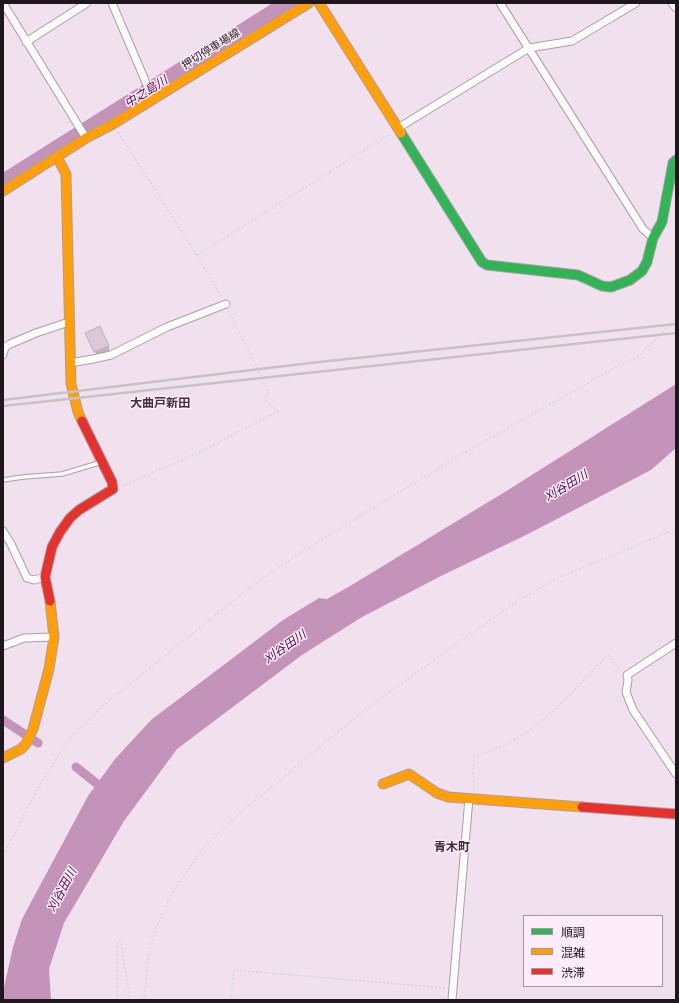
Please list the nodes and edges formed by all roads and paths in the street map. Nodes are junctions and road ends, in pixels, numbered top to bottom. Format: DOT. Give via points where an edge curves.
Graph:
graph roads {
  1 [pos="3,3"];
  2 [pos="88,3"];
  3 [pos="112,3"];
  4 [pos="309,3"];
  5 [pos="319,3"];
  6 [pos="500,3"];
  7 [pos="636,3"];
  8 [pos="672,3"];
  9 [pos="676,8"];
  10 [pos="26,42"];
  11 [pos="528,48"];
  12 [pos="153,99"];
  13 [pos="113,124"];
  14 [pos="398,128"];
  15 [pos="86,138"];
  16 [pos="57,157"];
  17 [pos="676,160"];
  18 [pos="3,191"];
  19 [pos="653,238"];
  20 [pos="196,256"];
  21 [pos="226,304"];
  22 [pos="676,319"];
  23 [pos="69,322"];
  24 [pos="3,355"];
  25 [pos="70,363"];
  26 [pos="102,462"];
  27 [pos="3,480"];
  28 [pos="113,489"];
  29 [pos="676,529"];
  30 [pos="3,531"];
  31 [pos="45,577"];
  32 [pos="54,638"];
  33 [pos="676,643"];
  34 [pos="3,646"];
  35 [pos="628,681"];
  36 [pos="3,758"];
  37 [pos="676,774"];
  38 [pos="383,784"];
  39 [pos="469,798"];
  40 [pos="676,814"];
  41 [pos="3,855"];
  42 [pos="453,989"];
  43 [pos="116,1000"];
  44 [pos="130,1000"];
  45 [pos="144,1000"];
  46 [pos="231,1000"];
  47 [pos="452,1000"];
  1 -- 10 [label="street"];
  2 -- 10 [label="street"];
  3 -- 12 [label="street"];
  4 -- 12 [label="street, 押切停車場線"];
  5 -- 14 [label="street"];
  6 -- 11 [label="street"];
  7 -- 11 [label="street" via="572,41"];
  8 -- 9 [label="street"];
  10 -- 15 [label="street"];
  11 -- 14 [label="street"];
  11 -- 19 [label="street" via="643,229"];
  12 -- 13 [label="street, 押切停車場線"];
  13 -- 15 [label="street, 押切停車場線"];
  13 -- 20 [label="path"];
  14 -- 19 [label="street" via="482,262 487,265 578,275 602,286 611,287 630,280 642,271"];
  14 -- 20 [label="path"];
  15 -- 16 [label="street, 押切停車場線"];
  16 -- 18 [label="street, 押切停車場線"];
  16 -- 23 [label="street" via="66,174"];
  17 -- 19 [label="street" via="673,163 662,222"];
  20 -- 21 [label="path"];
  21 -- 25 [label="street" via="167,327 111,355"];
  21 -- 28 [label="path" via="268,390 264,400 278,411 198,453"];
  22 -- 41 [label="path" via="638,357 474,447 285,563 247,590 106,703 76,732 40,784"];
  23 -- 24 [label="street" via="10,344 5,347"];
  23 -- 25 [label="street"];
  25 -- 26 [label="street" via="71,384 78,412"];
  26 -- 27 [label="lane" via="62,474"];
  26 -- 28 [label="street"];
  28 -- 31 [label="street" via="70,518 52,548"];
  29 -- 45 [label="path" via="562,576 516,602 367,708 240,813 206,845 174,889 156,929 148,958"];
  30 -- 31 [label="street" via="27,578 34,580"];
  31 -- 32 [label="street" via="52,610"];
  32 -- 34 [label="street" via="24,638"];
  32 -- 36 [label="street" via="49,669 33,729 26,744"];
  33 -- 35 [label="street" via="627,675"];
  35 -- 37 [label="street" via="626,692 633,710"];
  35 -- 39 [label="path" via="608,655 552,714 506,744 474,757 474,793"];
  38 -- 39 [label="street" via="409,774 448,797"];
  39 -- 40 [label="street"];
  39 -- 42 [label="street"];
  42 -- 46 [label="path" via="234,970"];
  42 -- 47 [label="street"];
  43 -- 44 [label="path" via="117,942 120,941"];
}
